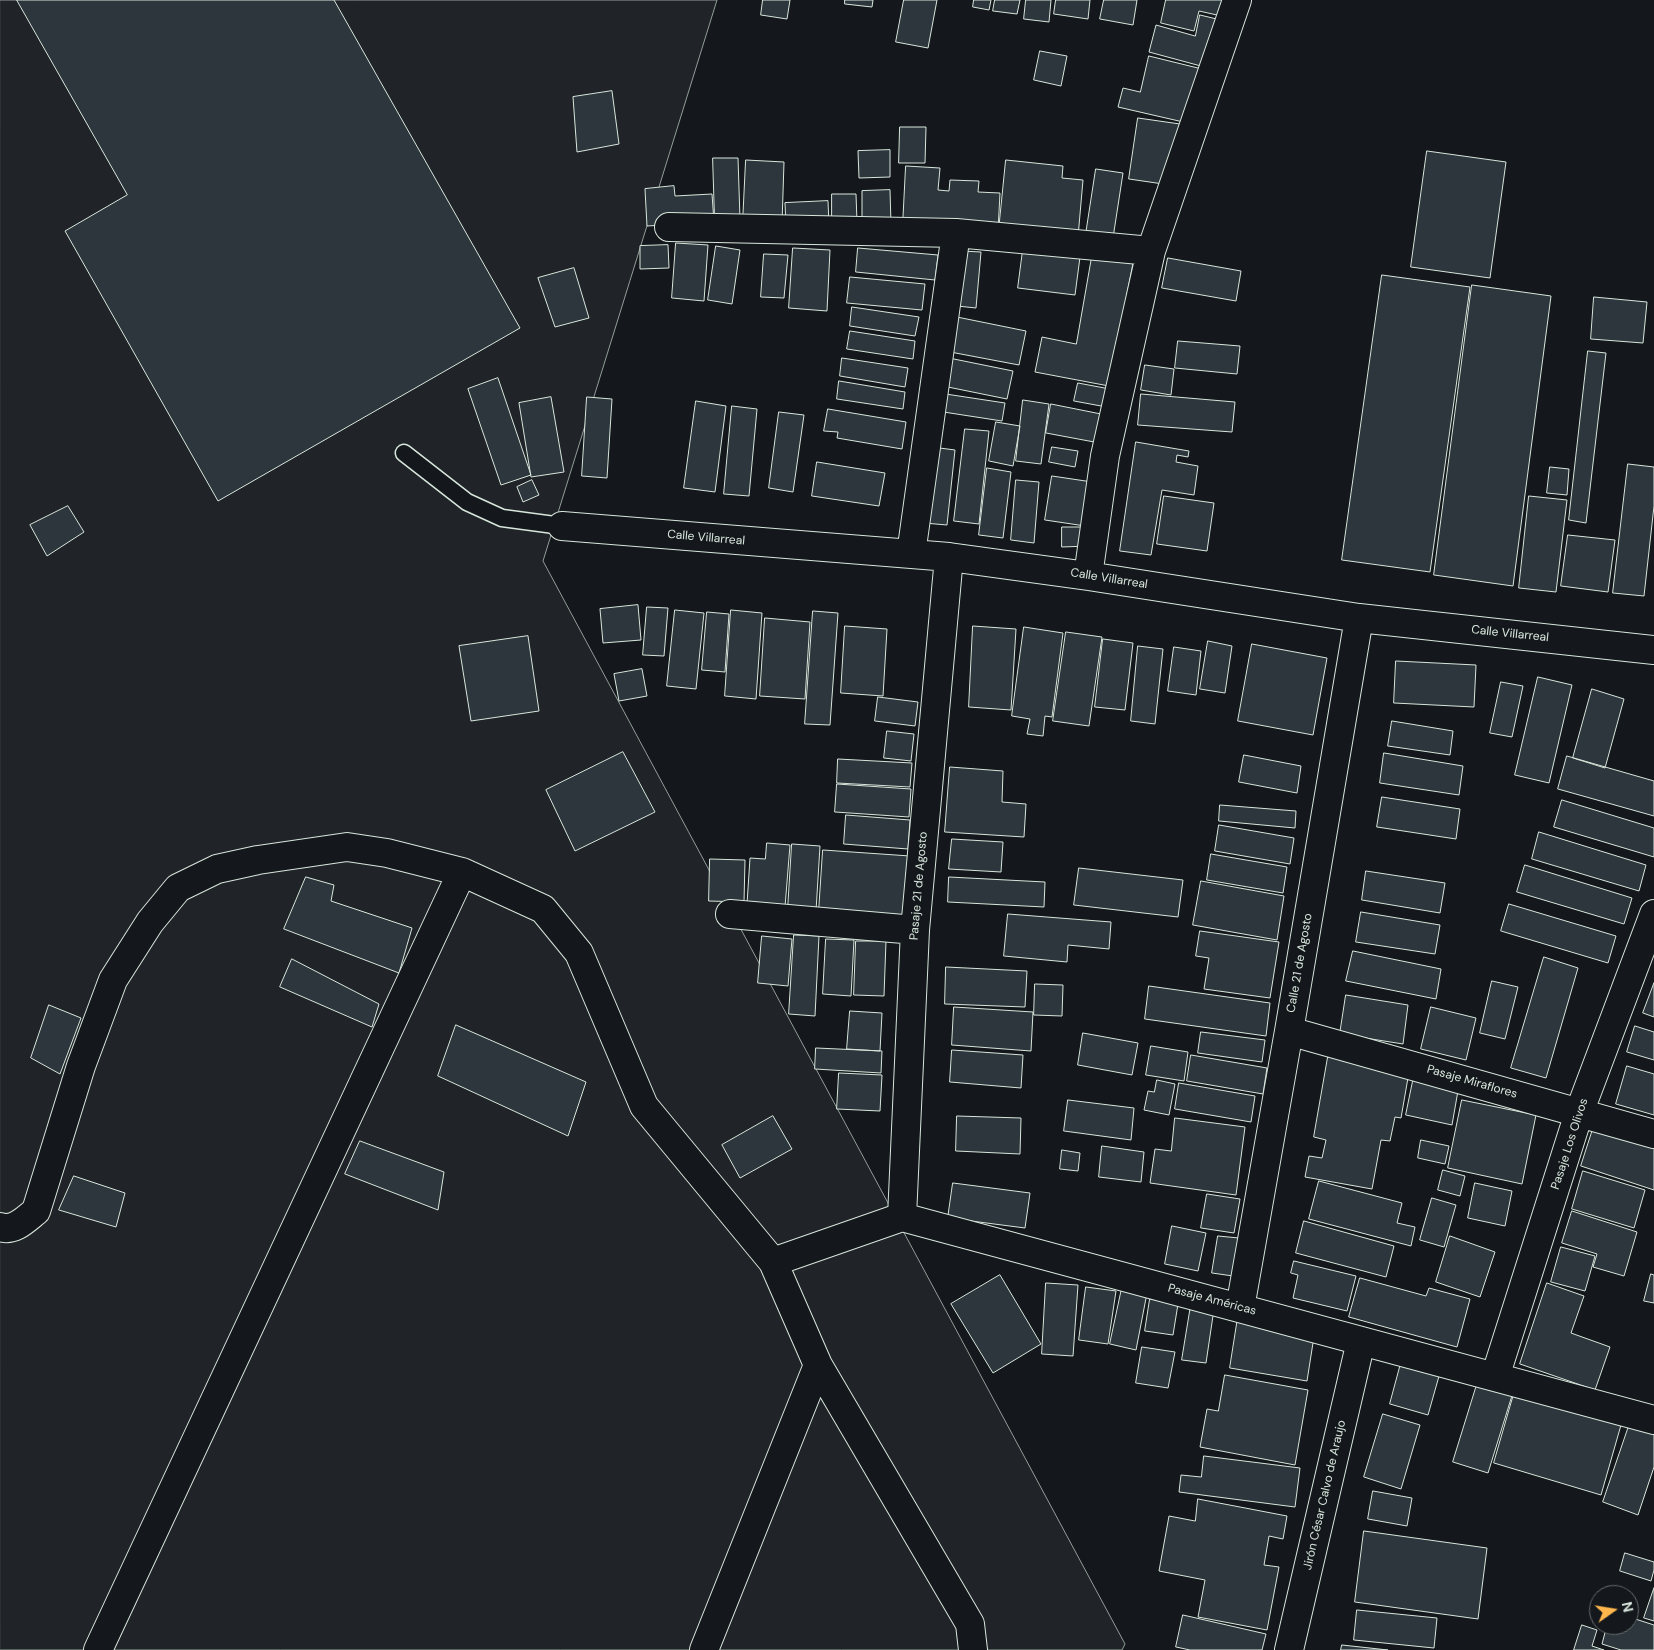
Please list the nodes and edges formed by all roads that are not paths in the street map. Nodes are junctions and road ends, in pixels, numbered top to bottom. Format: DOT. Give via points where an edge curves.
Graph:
graph roads {
  1 [pos="1237,0"];
  2 [pos="669,227"];
  3 [pos="956,233"];
  4 [pos="1151,251"];
  5 [pos="404,454"];
  6 [pos="562,526"];
  7 [pos="911,554"];
  8 [pos="949,556"];
  9 [pos="1088,576"];
  10 [pos="1358,618"];
  11 [pos="1654,650"];
  12 [pos="462,872"];
  13 [pos="730,914"];
  14 [pos="1654,914"];
  15 [pos="915,930"];
  16 [pos="1289,1031"];
  17 [pos="1580,1113"];
  18 [pos="1654,1134"];
  19 [pos="902,1217"];
  20 [pos="0,1227"];
  21 [pos="772,1262"];
  22 [pos="1240,1308"];
  23 [pos="1361,1341"];
  24 [pos="818,1364"];
  25 [pos="1495,1377"];
  26 [pos="1654,1420"];
  27 [pos="98,1650"];
  28 [pos="704,1650"];
  29 [pos="973,1650"];
  30 [pos="1289,1650"];
  1 -- 4 [label="street"];
  2 -- 3 [label="street"];
  3 -- 4 [label="street"];
  3 -- 7 [label="street"];
  4 -- 9 [label="street" via="1105,456"];
  5 -- 6 [label="lane" via="467,502 502,518"];
  6 -- 7 [label="street, Calle Villarreal"];
  7 -- 8 [label="street, Calle Villarreal"];
  8 -- 9 [label="street, Calle Villarreal"];
  8 -- 15 [label="street, Pasaje 21 de Agosto"];
  9 -- 10 [label="street, Calle Villarreal"];
  10 -- 11 [label="street, Calle Villarreal"];
  10 -- 16 [label="street, Calle 21 de Agosto"];
  12 -- 20 [label="street" via="387,853 348,848 217,869 178,888 150,922 113,980 80,1066 36,1211 20,1224"];
  12 -- 21 [label="street" via="543,909 579,953 644,1106"];
  12 -- 27 [label="street"];
  13 -- 15 [label="street"];
  14 -- 17 [label="street, Pasaje Los Olivos"];
  15 -- 19 [label="street, Pasaje 21 de Agosto"];
  16 -- 17 [label="street, Pasaje Miraflores"];
  16 -- 22 [label="street, Calle 21 de Agosto"];
  17 -- 18 [label="street, Pasaje Miraflores"];
  17 -- 25 [label="street, Pasaje Los Olivos"];
  19 -- 21 [label="street"];
  19 -- 22 [label="street, Pasaje Américas"];
  21 -- 24 [label="street"];
  22 -- 23 [label="street, Pasaje Américas"];
  23 -- 25 [label="street, Pasaje Américas"];
  23 -- 30 [label="street, Jirón César Calvo de Araujo"];
  24 -- 28 [label="street"];
  24 -- 29 [label="street" via="970,1624"];
  25 -- 26 [label="street, Pasaje Américas"];
}
